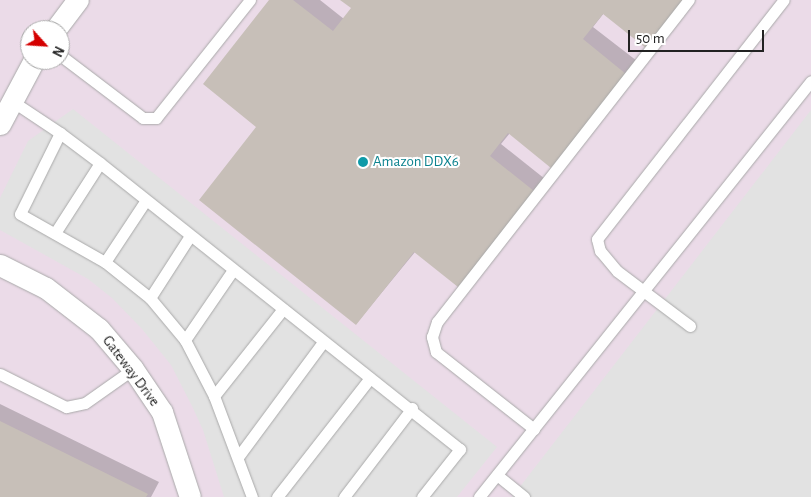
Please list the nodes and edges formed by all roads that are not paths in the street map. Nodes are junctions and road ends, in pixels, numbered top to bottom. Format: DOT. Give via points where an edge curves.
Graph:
graph roads {
  1 [pos="78,0"];
  2 [pos="250,0"];
  3 [pos="689,0"];
  4 [pos="784,0"];
  5 [pos="63,20"];
  6 [pos="70,63"];
  7 [pos="29,70"];
  8 [pos="811,81"];
  9 [pos="12,101"];
  10 [pos="0,124"];
  11 [pos="60,133"];
  12 [pos="100,163"];
  13 [pos="146,200"];
  14 [pos="55,233"];
  15 [pos="190,236"];
  16 [pos="105,262"];
  17 [pos="0,265"];
  18 [pos="233,270"];
  19 [pos="643,292"];
  20 [pos="150,298"];
  21 [pos="283,309"];
  22 [pos="690,326"];
  23 [pos="185,340"];
  24 [pos="323,342"];
  25 [pos="133,368"];
  26 [pos="0,374"];
  27 [pos="370,378"];
  28 [pos="214,396"];
  29 [pos="412,408"];
  30 [pos="534,429"];
  31 [pos="238,457"];
  32 [pos="497,475"];
  33 [pos="190,497"];
  34 [pos="252,497"];
  35 [pos="277,497"];
  36 [pos="344,497"];
  37 [pos="422,497"];
  38 [pos="479,497"];
  39 [pos="524,497"];
  1 -- 5 [label="street"];
  2 -- 6 [label="lane" via="156,118 143,118"];
  3 -- 30 [label="lane" via="437,322 432,338 436,352"];
  4 -- 19 [label="lane" via="597,239 600,251 617,271"];
  7 -- 9 [label="street"];
  8 -- 19 [label="lane"];
  9 -- 10 [label="street"];
  9 -- 11 [label="lane"];
  11 -- 12 [label="lane"];
  11 -- 14 [label="lane" via="20,214"];
  12 -- 13 [label="lane"];
  12 -- 14 [label="lane"];
  13 -- 15 [label="lane"];
  13 -- 16 [label="lane"];
  14 -- 16 [label="lane"];
  15 -- 18 [label="lane"];
  15 -- 20 [label="lane"];
  16 -- 20 [label="lane"];
  17 -- 25 [label="street, Gateway Drive" via="46,288 99,329"];
  18 -- 21 [label="lane"];
  18 -- 23 [label="lane"];
  19 -- 22 [label="lane"];
  19 -- 30 [label="lane"];
  20 -- 23 [label="lane"];
  21 -- 24 [label="lane"];
  21 -- 28 [label="lane"];
  23 -- 28 [label="lane"];
  24 -- 27 [label="lane"];
  24 -- 31 [label="lane"];
  25 -- 26 [label="lane" via="85,403 66,407"];
  25 -- 33 [label="street, Gateway Drive" via="162,412"];
  27 -- 29 [label="lane"];
  27 -- 35 [label="lane"];
  28 -- 31 [label="lane"];
  29 -- 36 [label="lane"];
  29 -- 37 [label="lane" via="460,449"];
  30 -- 32 [label="lane"];
  31 -- 34 [label="lane"];
  32 -- 38 [label="lane"];
  32 -- 39 [label="lane"];
}
